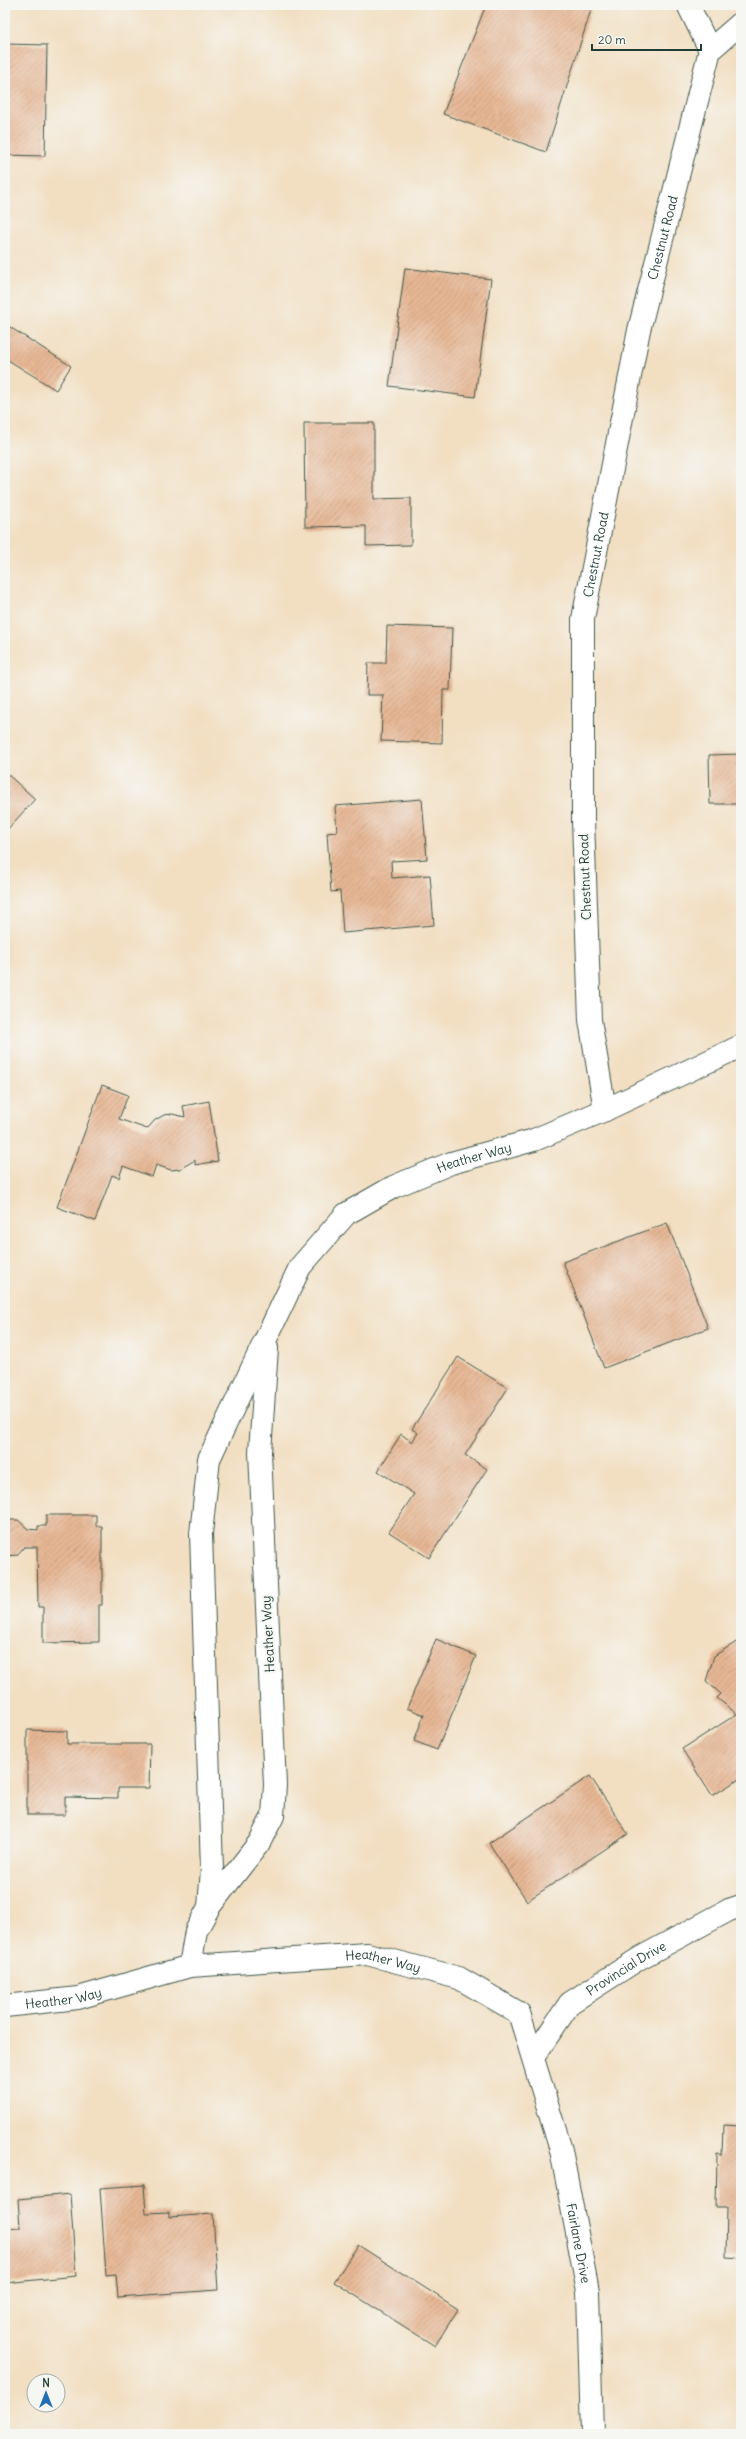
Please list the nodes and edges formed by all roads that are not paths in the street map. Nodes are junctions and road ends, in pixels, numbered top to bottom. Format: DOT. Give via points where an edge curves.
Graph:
graph roads {
  1 [pos="688,5"];
  2 [pos="741,22"];
  3 [pos="710,50"];
  4 [pos="741,1046"];
  5 [pos="605,1110"];
  6 [pos="268,1339"];
  7 [pos="741,1906"];
  8 [pos="209,1907"];
  9 [pos="190,1966"];
  10 [pos="5,2006"];
  11 [pos="534,2056"];
  12 [pos="592,2434"];
  1 -- 3 [label="street"];
  2 -- 3 [label="street"];
  3 -- 5 [label="street, Chestnut Road" via="639,330 583,618 583,820 590,1020"];
  4 -- 5 [label="street, Heather Way"];
  5 -- 6 [label="street, Heather Way" via="534,1140 451,1163 393,1187 346,1214 300,1267"];
  6 -- 8 [label="street, Heather Way" via="210,1458 201,1534 212,1869"];
  6 -- 8 [label="street, Heather Way" via="260,1452 275,1785 273,1816 259,1843"];
  7 -- 11 [label="street, Provincial Drive" via="640,1958 570,2003"];
  8 -- 9 [label="street, Heather Way" via="196,1931"];
  9 -- 10 [label="street, Heather Way" via="78,1998"];
  9 -- 11 [label="street, Heather Way" via="367,1954 459,1978 519,2013"];
  11 -- 12 [label="street, Fairlane Drive" via="561,2150 588,2291"];
}
